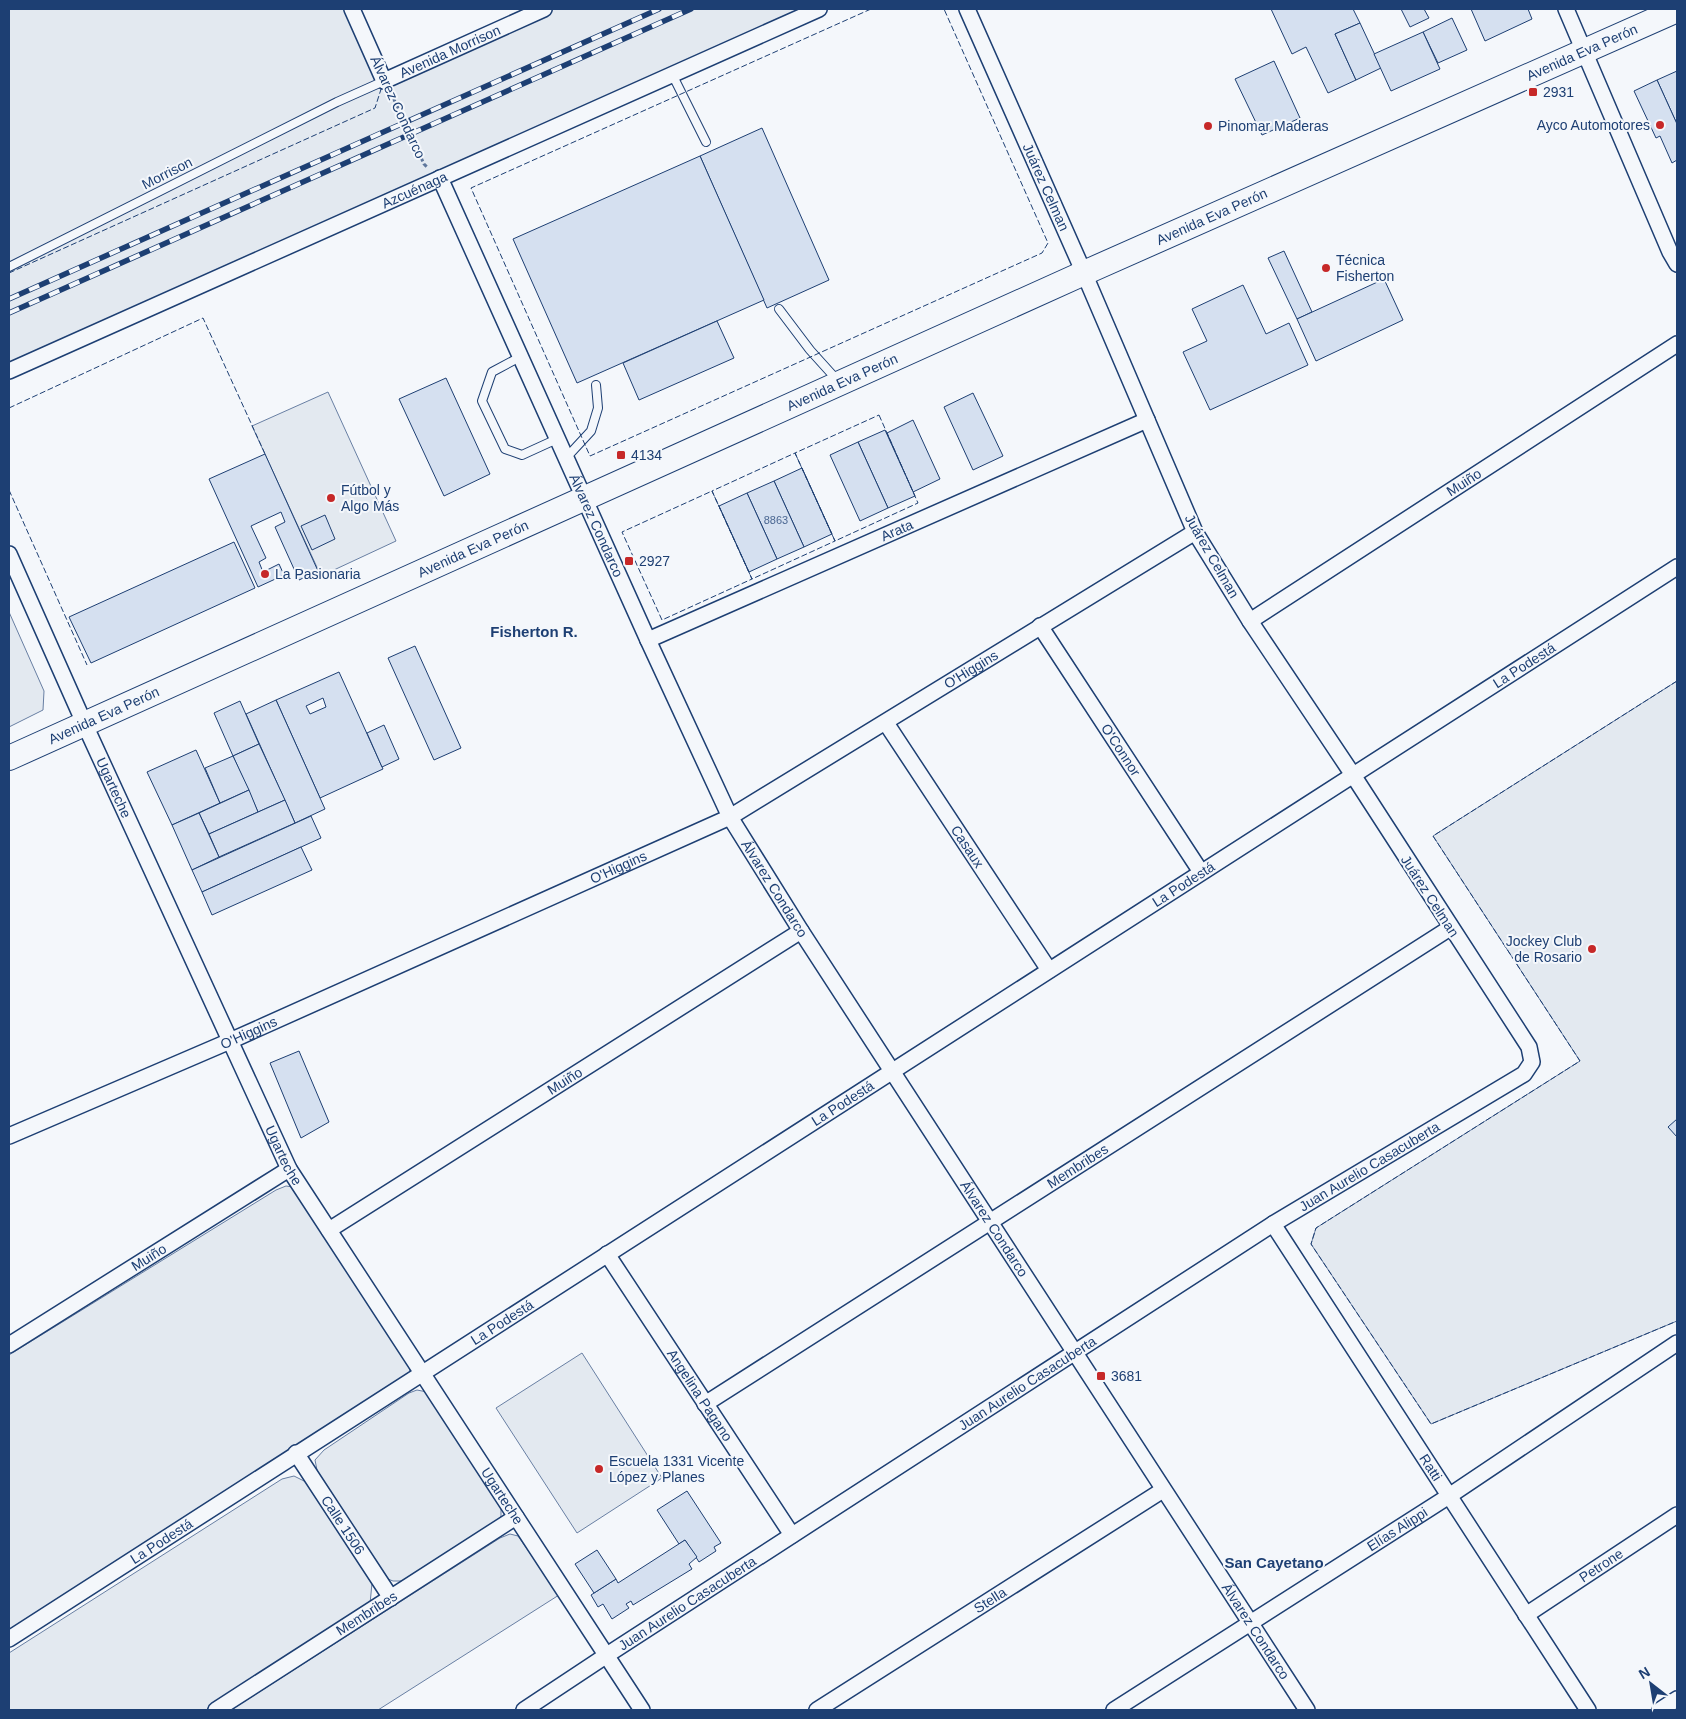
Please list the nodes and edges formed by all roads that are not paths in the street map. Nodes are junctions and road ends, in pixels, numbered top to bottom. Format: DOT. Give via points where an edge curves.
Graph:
graph roads {
  1 [pos="352,9"];
  2 [pos="544,9"];
  3 [pos="819,9"];
  4 [pos="967,9"];
  5 [pos="1566,9"];
  6 [pos="1677,10"];
  7 [pos="1584,50"];
  8 [pos="672,74"];
  9 [pos="384,81"];
  10 [pos="706,142"];
  11 [pos="440,178"];
  12 [pos="1677,264"];
  13 [pos="9,267"];
  14 [pos="1084,273"];
  15 [pos="779,309"];
  16 [pos="1677,344"];
  17 [pos="520,357"];
  18 [pos="9,371"];
  19 [pos="840,383"];
  20 [pos="596,385"];
  21 [pos="1146,420"];
  22 [pos="557,439"];
  23 [pos="566,458"];
  24 [pos="584,499"];
  25 [pos="1194,532"];
  26 [pos="9,554"];
  27 [pos="1677,567"];
  28 [pos="1250,621"];
  29 [pos="1040,626"];
  30 [pos="648,640"];
  31 [pos="886,723"];
  32 [pos="85,725"];
  33 [pos="9,758"];
  34 [pos="1353,775"];
  35 [pos="730,817"];
  36 [pos="1202,872"];
  37 [pos="1450,928"];
  38 [pos="800,932"];
  39 [pos="1049,970"];
  40 [pos="230,1041"];
  41 [pos="1532,1062"];
  42 [pos="892,1072"];
  43 [pos="9,1136"];
  44 [pos="289,1169"];
  45 [pos="990,1222"];
  46 [pos="1273,1224"];
  47 [pos="329,1230"];
  48 [pos="607,1254"];
  49 [pos="1677,1343"];
  50 [pos="9,1345"];
  51 [pos="1074,1352"];
  52 [pos="423,1372"];
  53 [pos="705,1404"];
  54 [pos="296,1454"];
  55 [pos="1163,1490"];
  56 [pos="1449,1496"];
  57 [pos="1677,1515"];
  58 [pos="516,1517"];
  59 [pos="792,1535"];
  60 [pos="391,1598"];
  61 [pos="1526,1615"];
  62 [pos="1250,1624"];
  63 [pos="9,1638"];
  64 [pos="607,1655"];
  65 [pos="1677,1699"];
  66 [pos="216,1710"];
  67 [pos="524,1710"];
  68 [pos="642,1710"];
  69 [pos="816,1710"];
  70 [pos="1114,1710"];
  71 [pos="1306,1710"];
  72 [pos="1588,1710"];
  73 [pos="1660,1710"];
  1 -- 9 [label="street, Álvarez Condarco"];
  2 -- 9 [label="street, Avenida Morrison"];
  3 -- 8 [label="street, Azcuénaga"];
  4 -- 14 [label="street, Juárez Celman"];
  5 -- 7 [label="street"];
  6 -- 7 [label="main road, Avenida Eva Perón"];
  7 -- 12 [label="street"];
  7 -- 14 [label="main road, Avenida Eva Perón"];
  8 -- 10 [label="lane"];
  8 -- 11 [label="street, Azcuénaga"];
  9 -- 13 [label="lane, Morrison"];
  11 -- 17 [label="street, Álvarez Condarco"];
  11 -- 18 [label="street, Azcuénaga"];
  14 -- 19 [label="main road, Avenida Eva Perón"];
  14 -- 21 [label="street, Juárez Celman"];
  15 -- 19 [label="lane"];
  16 -- 28 [label="street, Muiño"];
  17 -- 22 [label="street, Álvarez Condarco"];
  17 -- 22 [label="lane" via="492,372 482,401 505,448 522,455"];
  19 -- 24 [label="main road, Avenida Eva Perón"];
  20 -- 23 [label="lane" via="598,408 591,431"];
  21 -- 25 [label="street, Juárez Celman"];
  21 -- 30 [label="street, Arata"];
  22 -- 23 [label="street, Álvarez Condarco"];
  23 -- 24 [label="street, Álvarez Condarco"];
  24 -- 30 [label="street, Álvarez Condarco"];
  24 -- 32 [label="main road, Avenida Eva Perón"];
  25 -- 28 [label="street, Juárez Celman"];
  25 -- 29 [label="street, O'Higgins"];
  26 -- 32 [label="street, Ugarteche"];
  27 -- 34 [label="street, La Podestá"];
  28 -- 34 [label="street, Juárez Celman"];
  29 -- 31 [label="street, O'Higgins"];
  29 -- 36 [label="street, O'Connor"];
  30 -- 35 [label="street, Álvarez Condarco"];
  31 -- 35 [label="street, O'Higgins"];
  31 -- 39 [label="street, Casaux"];
  32 -- 33 [label="main road, Avenida Eva Perón"];
  32 -- 40 [label="street, Ugarteche"];
  34 -- 36 [label="street, La Podestá"];
  34 -- 37 [label="street, Juárez Celman"];
  35 -- 38 [label="street, Álvarez Condarco"];
  35 -- 40 [label="street, O'Higgins"];
  36 -- 39 [label="street, La Podestá"];
  37 -- 41 [label="street, Juárez Celman" via="1528,1047"];
  37 -- 45 [label="street, Membribes"];
  38 -- 42 [label="street, Álvarez Condarco"];
  38 -- 47 [label="street, Muiño"];
  39 -- 42 [label="street, La Podestá"];
  40 -- 43 [label="street, O'Higgins"];
  40 -- 44 [label="street, Ugarteche"];
  41 -- 46 [label="street, Juan Aurelio Casacuberta" via="1524,1074"];
  42 -- 45 [label="street, Álvarez Condarco"];
  42 -- 48 [label="street, La Podestá"];
  44 -- 47 [label="street, Ugarteche"];
  44 -- 50 [label="street, Muiño"];
  45 -- 51 [label="street, Álvarez Condarco"];
  45 -- 53 [label="street, Membribes"];
  46 -- 51 [label="street, Juan Aurelio Casacuberta"];
  46 -- 56 [label="street, Ratti"];
  47 -- 52 [label="street, Ugarteche"];
  48 -- 52 [label="street, La Podestá"];
  48 -- 53 [label="street, Angelina Pagano"];
  49 -- 56 [label="street, Elías Alippi"];
  51 -- 55 [label="street, Álvarez Condarco"];
  51 -- 59 [label="street, Juan Aurelio Casacuberta"];
  52 -- 54 [label="street, La Podestá"];
  52 -- 58 [label="street, Ugarteche"];
  53 -- 59 [label="street, Angelina Pagano"];
  54 -- 60 [label="street, Calle 1506"];
  54 -- 63 [label="street, La Podestá"];
  55 -- 62 [label="street, Álvarez Condarco"];
  55 -- 69 [label="street, Stella"];
  56 -- 61 [label="street, Ratti"];
  56 -- 62 [label="street, Elías Alippi"];
  57 -- 61 [label="street, Petrone"];
  58 -- 60 [label="street, Membribes"];
  58 -- 64 [label="street, Ugarteche"];
  59 -- 64 [label="street, Juan Aurelio Casacuberta"];
  60 -- 66 [label="street, Membribes"];
  61 -- 72 [label="street, Ratti"];
  62 -- 70 [label="street, Elías Alippi"];
  62 -- 71 [label="street, Álvarez Condarco"];
  64 -- 67 [label="street, Juan Aurelio Casacuberta"];
  64 -- 68 [label="street, Ugarteche"];
  65 -- 73 [label="street"];
}
